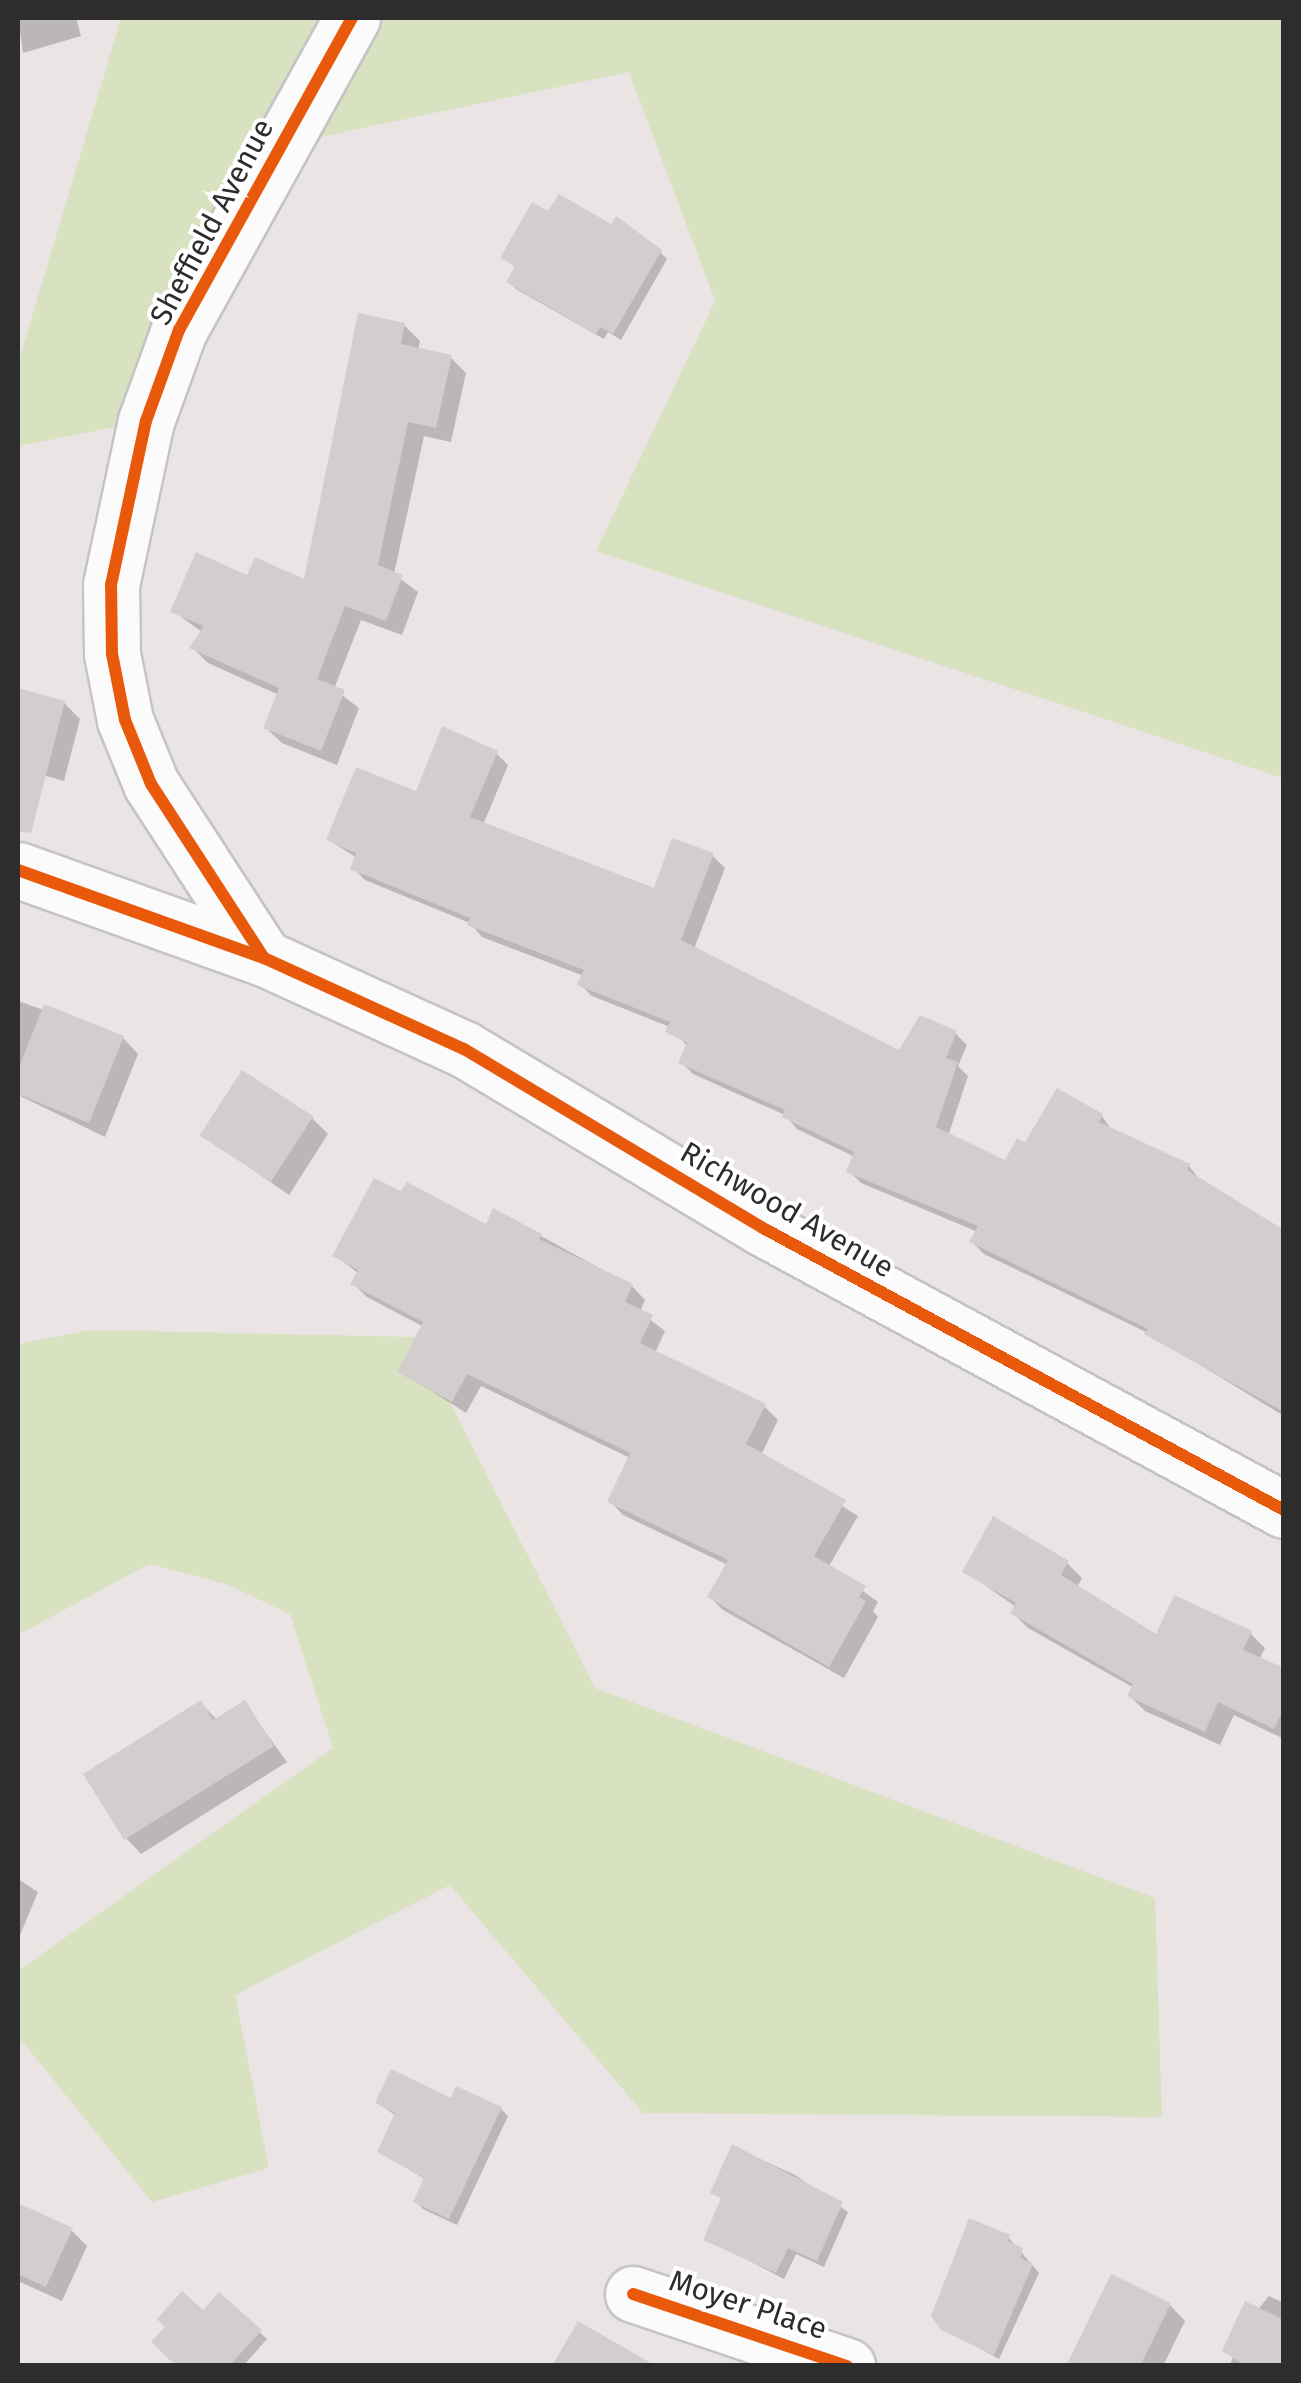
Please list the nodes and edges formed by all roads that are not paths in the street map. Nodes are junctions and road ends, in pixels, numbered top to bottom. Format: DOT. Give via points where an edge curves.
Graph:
graph roads {
  1 [pos="352,18"];
  2 [pos="18,870"];
  3 [pos="264,958"];
  4 [pos="1284,1510"];
  5 [pos="633,2294"];
  6 [pos="847,2366"];
  1 -- 3 [label="street, Sheffield Avenue" via="179,330 146,420 111,586 112,654 125,720 145,768"];
  2 -- 3 [label="street, Richwood Avenue"];
  3 -- 4 [label="street, Richwood Avenue" via="464,1049 763,1228"];
  5 -- 6 [label="street, Moyer Place"];
}
